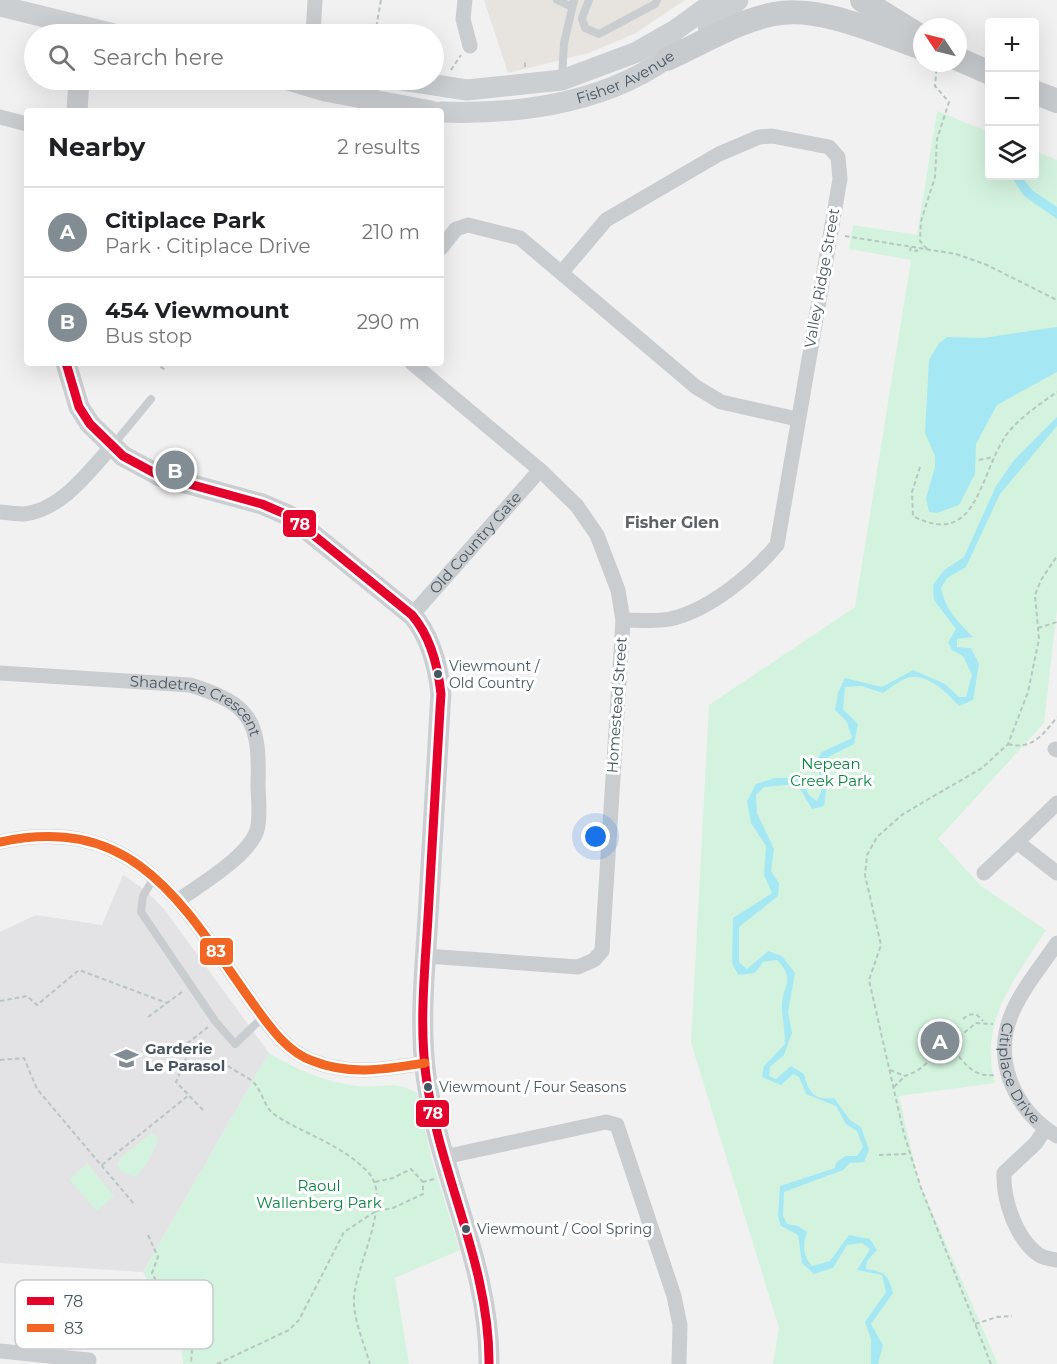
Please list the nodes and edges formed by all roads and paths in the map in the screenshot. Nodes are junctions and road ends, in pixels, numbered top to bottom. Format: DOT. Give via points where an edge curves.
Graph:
graph roads {
  1 [pos="315,0"];
  2 [pos="381,0"];
  3 [pos="465,0"];
  4 [pos="557,0"];
  5 [pos="589,0"];
  6 [pos="657,0"];
  7 [pos="717,0"];
  8 [pos="738,0"];
  9 [pos="862,0"];
  10 [pos="573,3"];
  11 [pos="0,6"];
  12 [pos="59,24"];
  13 [pos="314,24"];
  14 [pos="377,24"];
  15 [pos="913,31"];
  16 [pos="913,45"];
  17 [pos="470,46"];
  18 [pos="667,59"];
  19 [pos="967,65"];
  20 [pos="946,72"];
  21 [pos="987,72"];
  22 [pos="449,75"];
  23 [pos="562,80"];
  24 [pos="444,86"];
  25 [pos="78,90"];
  26 [pos="330,90"];
  27 [pos="1039,94"];
  28 [pos="566,101"];
  29 [pos="1057,101"];
  30 [pos="77,108"];
  31 [pos="413,108"];
  32 [pos="444,111"];
  33 [pos="0,117"];
  34 [pos="24,123"];
  35 [pos="830,233"];
  36 [pos="444,244"];
  37 [pos="927,249"];
  38 [pos="562,272"];
  39 [pos="1057,300"];
  40 [pos="67,366"];
  41 [pos="159,366"];
  42 [pos="416,366"];
  43 [pos="166,370"];
  44 [pos="1057,392"];
  45 [pos="151,399"];
  46 [pos="798,419"];
  47 [pos="112,446"];
  48 [pos="993,457"];
  49 [pos="979,460"];
  50 [pos="920,467"];
  51 [pos="540,470"];
  52 [pos="0,512"];
  53 [pos="1057,556"];
  54 [pos="412,615"];
  55 [pos="623,620"];
  56 [pos="1057,622"];
  57 [pos="1038,628"];
  58 [pos="0,673"];
  59 [pos="1057,717"];
  60 [pos="1008,744"];
  61 [pos="1057,803"];
  62 [pos="0,842"];
  63 [pos="1017,842"];
  64 [pos="984,873"];
  65 [pos="1057,873"];
  66 [pos="155,876"];
  67 [pos="179,900"];
  68 [pos="1057,943"];
  69 [pos="426,956"];
  70 [pos="190,985"];
  71 [pos="0,1001"];
  72 [pos="167,1003"];
  73 [pos="148,1017"];
  74 [pos="263,1017"];
  75 [pos="963,1019"];
  76 [pos="215,1021"];
  77 [pos="983,1021"];
  78 [pos="1006,1027"];
  79 [pos="949,1045"];
  80 [pos="0,1059"];
  81 [pos="425,1064"];
  82 [pos="228,1066"];
  83 [pos="890,1070"];
  84 [pos="1007,1072"];
  85 [pos="905,1076"];
  86 [pos="894,1088"];
  87 [pos="189,1095"];
  88 [pos="203,1110"];
  89 [pos="1051,1132"];
  90 [pos="910,1154"];
  91 [pos="879,1155"];
  92 [pos="444,1157"];
  93 [pos="102,1165"];
  94 [pos="431,1180"];
  95 [pos="375,1182"];
  96 [pos="423,1182"];
  97 [pos="134,1204"];
  98 [pos="376,1211"];
  99 [pos="148,1235"];
  100 [pos="1057,1260"];
  101 [pos="156,1280"];
  102 [pos="1012,1316"];
  103 [pos="975,1324"];
  104 [pos="192,1349"];
  105 [pos="0,1351"];
  106 [pos="89,1360"];
  107 [pos="191,1364"];
  108 [pos="217,1364"];
  109 [pos="370,1364"];
  110 [pos="489,1364"];
  111 [pos="679,1364"];
  112 [pos="991,1364"];
  1 -- 13 [label="street"];
  2 -- 14 [label="path"];
  3 -- 17 [label="street" via="463,19"];
  4 -- 10 [label="lane"];
  5 -- 6 [label="lane" via="582,18 585,28 599,34"];
  7 -- 23 [label="street, Fisher Avenue" via="637,52"];
  8 -- 18 [label="street, Fisher Avenue"];
  9 -- 15 [label="main road"];
  10 -- 23 [label="lane" via="564,43"];
  11 -- 12 [label="street"];
  16 -- 18 [label="main road" via="801,12 751,21"];
  17 -- 22 [label="path" via="456,59"];
  18 -- 28 [label="street, Fisher Avenue" via="601,91"];
  19 -- 21 [label="main road"];
  20 -- 37 [label="path" via="935,86 949,102 937,139 935,177 921,221 921,241"];
  23 -- 24 [label="street, Fisher Avenue" via="467,90"];
  23 -- 28 [label="street, Fisher Avenue"];
  25 -- 30 [label="street"];
  26 -- 31 [label="street"];
  27 -- 29 [label="main road"];
  28 -- 32 [label="street, Fisher Avenue" via="487,113"];
  33 -- 34 [label="street"];
  35 -- 37 [label="path"];
  35 -- 38 [label="street, Valley Ridge Street" via="841,167 835,152 818,144 759,137 718,154 606,220"];
  35 -- 46 [label="street, Valley Ridge Street"];
  36 -- 38 [label="street" via="456,229 468,225 507,233 520,238"];
  37 -- 39 [label="path" via="987,265"];
  38 -- 46 [label="street" via="696,387 721,402"];
  40 -- 47 [label="street" via="79,407"];
  41 -- 43 [label="path"];
  42 -- 51 [label="street, Homestead Street"];
  44 -- 48 [label="path" via="1008,433"];
  45 -- 47 [label="lane"];
  46 -- 55 [label="street, Valley Ridge Street" via="777,545 758,568 697,610 669,619"];
  47 -- 52 [label="street" via="59,500 25,514"];
  47 -- 54 [label="street" via="136,465 160,476 262,504 290,516"];
  48 -- 49 [label="path"];
  48 -- 50 [label="path" via="966,516 954,524 938,526 913,516 912,492"];
  51 -- 54 [label="street, Old Country Gate"];
  51 -- 55 [label="street, Homestead Street" via="577,506 597,535 618,590"];
  53 -- 57 [label="path" via="1035,595"];
  54 -- 69 [label="street" via="432,651 441,694"];
  55 -- 69 [label="street, Homestead Street" via="602,951 594,960 578,967"];
  56 -- 57 [label="path"];
  57 -- 60 [label="path" via="1028,692"];
  58 -- 67 [label="street, Shadetree Crescent" via="190,685 220,694 250,718 259,746 257,830 238,856"];
  59 -- 60 [label="path" via="1032,743 1020,748"];
  60 -- 83 [label="path" via="981,768 903,814 878,837 867,855 865,875 880,945 869,980"];
  61 -- 63 [label="street"];
  62 -- 66 [label="street" via="28,836 86,840 121,854"];
  63 -- 64 [label="street"];
  63 -- 65 [label="street"];
  66 -- 67 [label="street"];
  66 -- 70 [label="lane" via="143,896 141,912"];
  67 -- 74 [label="street"];
  68 -- 78 [label="street, Citiplace Drive" via="1018,1000"];
  69 -- 81 [label="street"];
  70 -- 72 [label="path"];
  70 -- 76 [label="lane"];
  71 -- 72 [label="path" via="27,996 37,1005 79,970"];
  72 -- 73 [label="path"];
  74 -- 76 [label="lane" via="235,1044"];
  74 -- 81 [label="street" via="299,1055 323,1065 375,1071"];
  75 -- 77 [label="path" via="976,1014"];
  76 -- 87 [label="path" via="183,1047 187,1056 176,1082"];
  77 -- 78 [label="path"];
  77 -- 79 [label="path"];
  78 -- 84 [label="street, Citiplace Drive" via="1003,1045"];
  79 -- 84 [label="path" via="982,1077"];
  79 -- 85 [label="path"];
  80 -- 93 [label="path" via="24,1058 37,1089"];
  81 -- 92 [label="street"];
  82 -- 95 [label="path" via="255,1084 276,1116 342,1150 369,1172"];
  83 -- 85 [label="path"];
  83 -- 86 [label="path"];
  84 -- 89 [label="street, Citiplace Drive" via="1016,1095"];
  85 -- 86 [label="path"];
  86 -- 90 [label="path"];
  87 -- 88 [label="path"];
  87 -- 93 [label="path"];
  89 -- 100 [label="street" via="1004,1173 1004,1185 1024,1241 1041,1257"];
  90 -- 91 [label="path"];
  90 -- 103 [label="path"];
  92 -- 110 [label="street" via="483,1292"];
  92 -- 111 [label="street" via="606,1122 617,1125 674,1296 680,1325"];
  93 -- 97 [label="path"];
  94 -- 96 [label="path"];
  95 -- 96 [label="path" via="411,1168"];
  95 -- 98 [label="path"];
  96 -- 98 [label="path" via="423,1194"];
  98 -- 108 [label="path" via="344,1232 299,1320 289,1330"];
  98 -- 109 [label="path" via="354,1296 354,1310"];
  99 -- 101 [label="path" via="158,1257 152,1273"];
  102 -- 103 [label="path"];
  103 -- 112 [label="path"];
  104 -- 107 [label="path"];
  105 -- 106 [label="street"];
}
